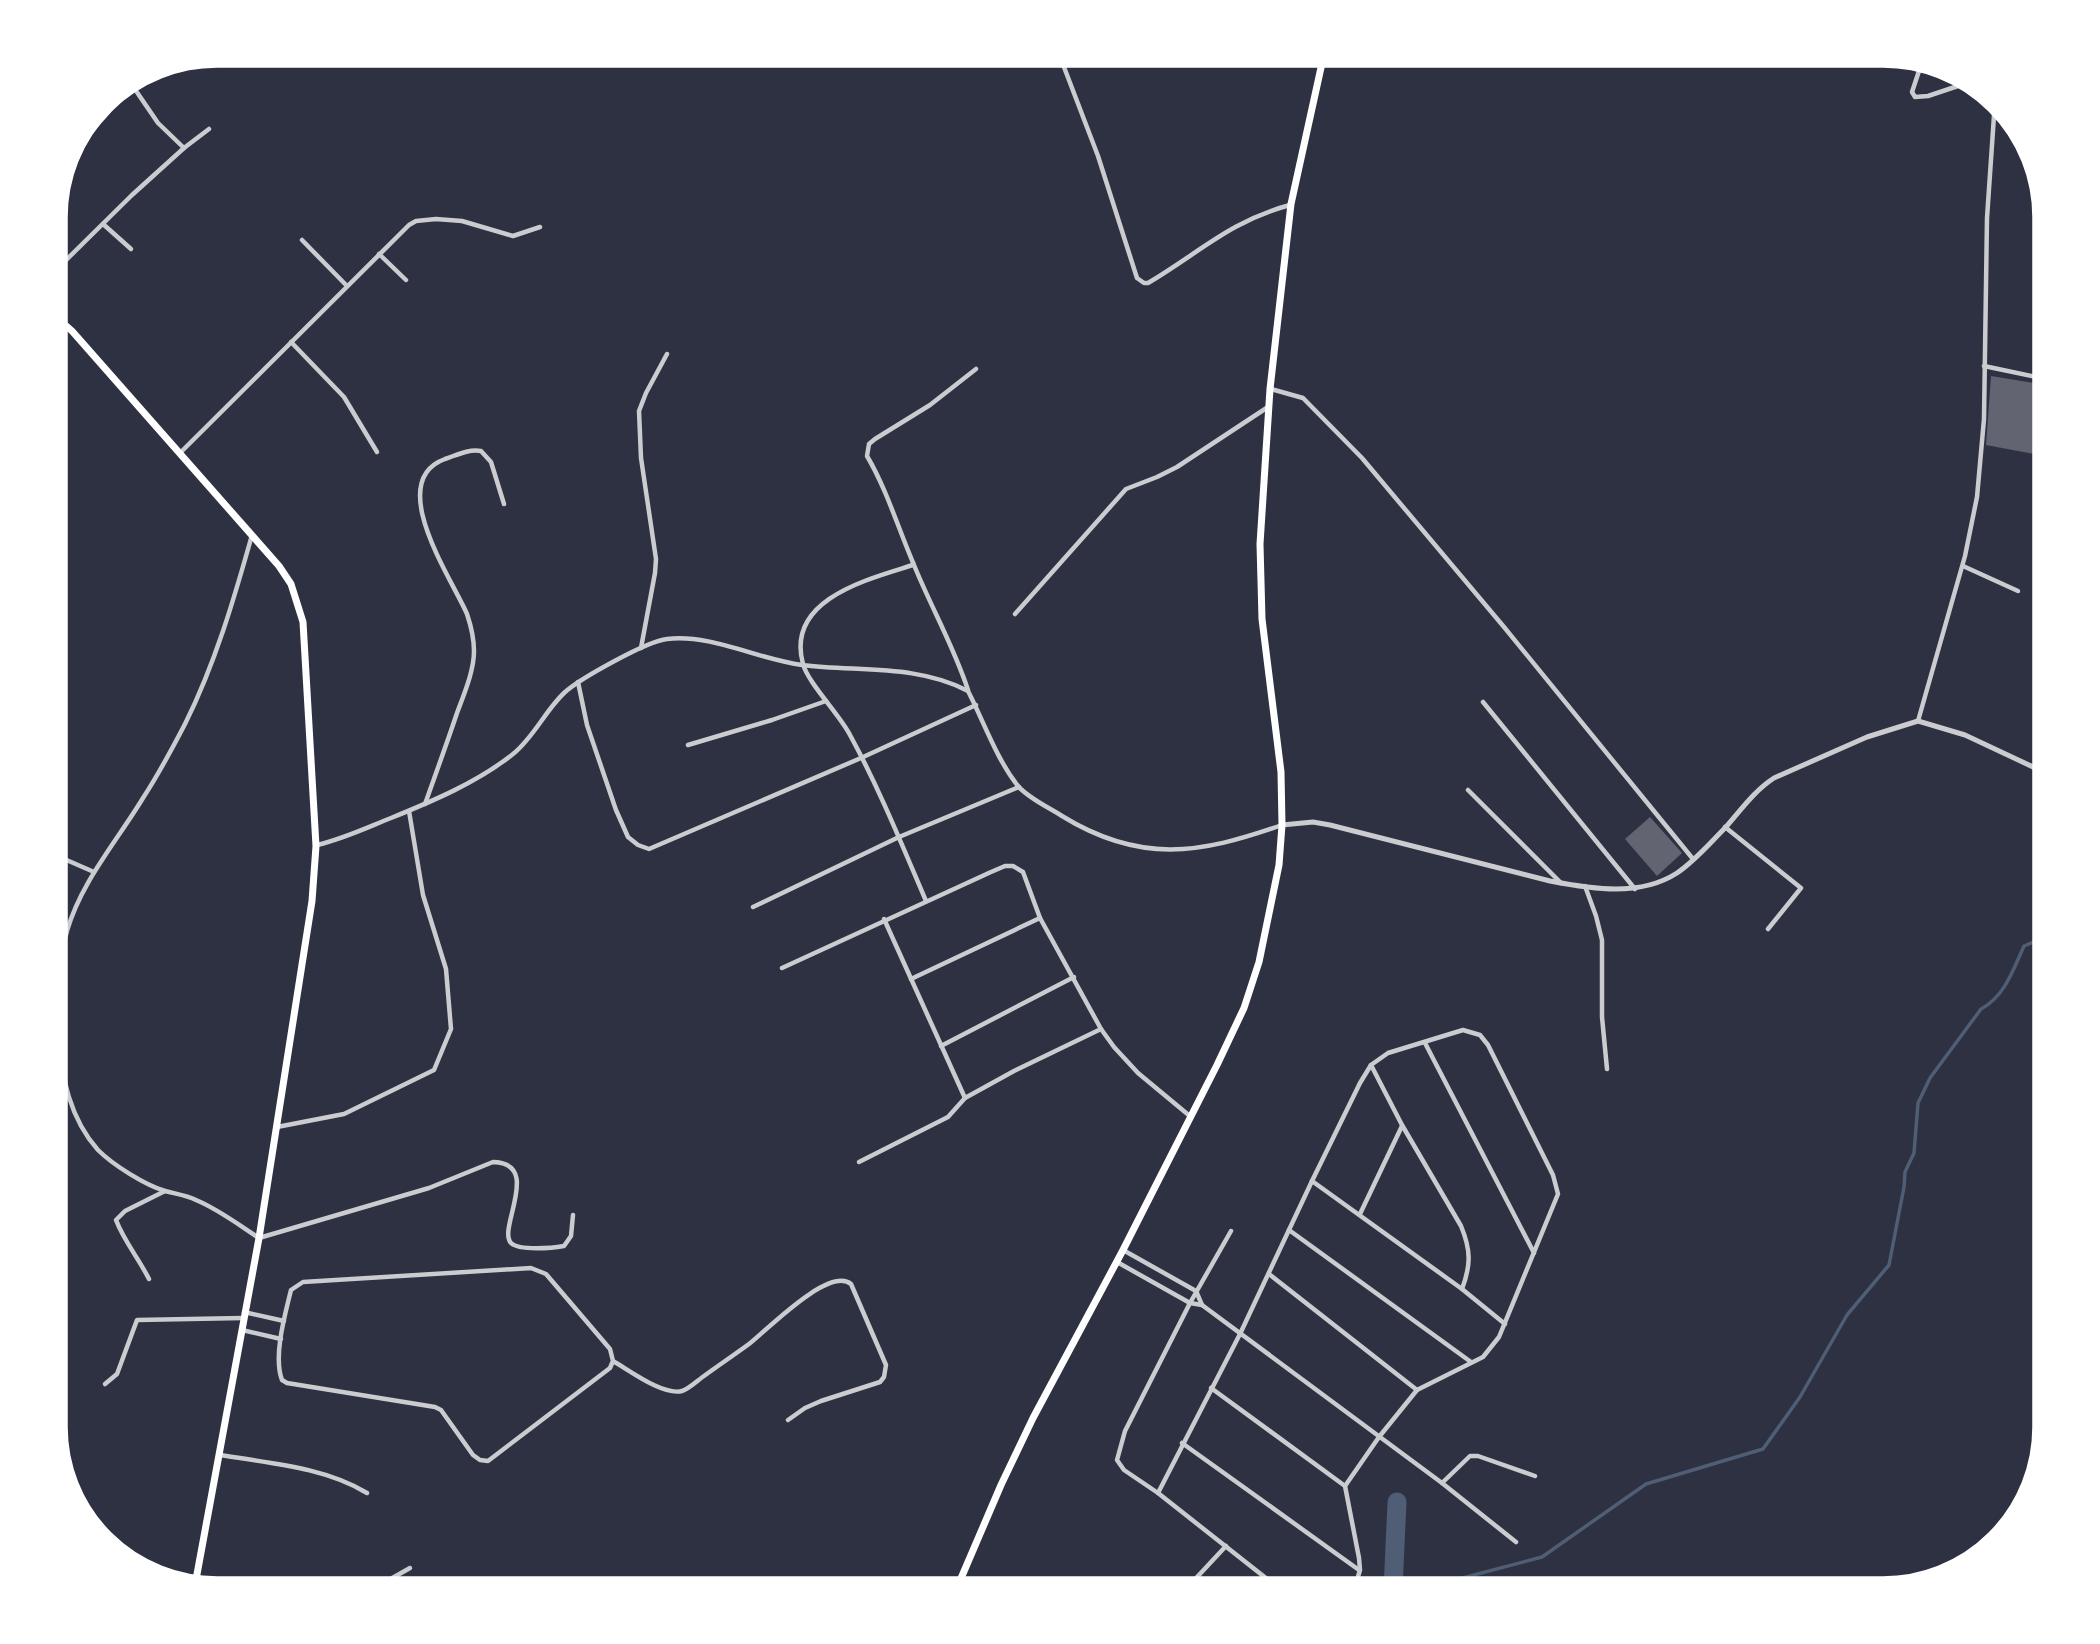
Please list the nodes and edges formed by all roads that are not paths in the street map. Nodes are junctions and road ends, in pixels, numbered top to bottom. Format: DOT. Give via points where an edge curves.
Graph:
graph roads {
  1 [pos="1064,66"];
  2 [pos="1321,66"];
  3 [pos="1918,71"];
  4 [pos="1957,86"];
  5 [pos="136,91"];
  6 [pos="1994,117"];
  7 [pos="209,129"];
  8 [pos="184,148"];
  9 [pos="1291,204"];
  10 [pos="103,224"];
  11 [pos="540,227"];
  12 [pos="302,240"];
  13 [pos="131,249"];
  14 [pos="379,254"];
  15 [pos="67,259"];
  16 [pos="406,280"];
  17 [pos="347,286"];
  18 [pos="67,327"];
  19 [pos="291,342"];
  20 [pos="667,354"];
  21 [pos="1984,366"];
  22 [pos="976,369"];
  23 [pos="2034,376"];
  24 [pos="1270,388"];
  25 [pos="1269,407"];
  26 [pos="377,452"];
  27 [pos="181,453"];
  28 [pos="504,504"];
  29 [pos="253,535"];
  30 [pos="913,565"];
  31 [pos="1963,566"];
  32 [pos="2018,591"];
  33 [pos="1015,614"];
  34 [pos="640,649"];
  35 [pos="803,665"];
  36 [pos="578,682"];
  37 [pos="968,691"];
  38 [pos="826,701"];
  39 [pos="1483,702"];
  40 [pos="976,705"];
  41 [pos="1918,721"];
  42 [pos="688,745"];
  43 [pos="861,758"];
  44 [pos="2034,768"];
  45 [pos="1019,787"];
  46 [pos="1468,790"];
  47 [pos="425,804"];
  48 [pos="409,811"];
  49 [pos="1282,825"];
  50 [pos="1725,828"];
  51 [pos="899,837"];
  52 [pos="316,846"];
  53 [pos="1692,859"];
  54 [pos="67,860"];
  55 [pos="94,872"];
  56 [pos="1561,883"];
  57 [pos="1585,886"];
  58 [pos="1635,889"];
  59 [pos="926,901"];
  60 [pos="753,907"];
  61 [pos="1040,918"];
  62 [pos="884,919"];
  63 [pos="1768,929"];
  64 [pos="67,933"];
  65 [pos="782,968"];
  66 [pos="1074,977"];
  67 [pos="911,979"];
  68 [pos="1101,1029"];
  69 [pos="1425,1043"];
  70 [pos="941,1046"];
  71 [pos="1371,1065"];
  72 [pos="1607,1069"];
  73 [pos="67,1087"];
  74 [pos="965,1098"];
  75 [pos="1191,1118"];
  76 [pos="1402,1125"];
  77 [pos="277,1127"];
  78 [pos="859,1162"];
  79 [pos="1312,1181"];
  80 [pos="165,1191"];
  81 [pos="1360,1214"];
  82 [pos="573,1215"];
  83 [pos="1289,1230"];
  84 [pos="1231,1231"];
  85 [pos="259,1238"];
  86 [pos="1123,1250"];
  87 [pos="1534,1253"];
  88 [pos="1117,1262"];
  89 [pos="1269,1275"];
  90 [pos="149,1279"];
  91 [pos="1462,1289"];
  92 [pos="1196,1291"];
  93 [pos="1190,1303"];
  94 [pos="1202,1305"];
  95 [pos="244,1315"];
  96 [pos="284,1321"];
  97 [pos="1504,1324"];
  98 [pos="241,1329"];
  99 [pos="1240,1334"];
  100 [pos="281,1339"];
  101 [pos="613,1361"];
  102 [pos="1471,1362"];
  103 [pos="105,1384"];
  104 [pos="1211,1388"];
  105 [pos="1417,1390"];
  106 [pos="788,1420"];
  107 [pos="1379,1437"];
  108 [pos="1182,1443"];
  109 [pos="219,1455"];
  110 [pos="1535,1476"];
  111 [pos="1442,1483"];
  112 [pos="1345,1486"];
  113 [pos="368,1493"];
  114 [pos="1158,1493"];
  115 [pos="1516,1542"];
  116 [pos="1226,1546"];
  117 [pos="410,1568"];
  118 [pos="1360,1570"];
  119 [pos="197,1576"];
  120 [pos="392,1578"];
  121 [pos="961,1578"];
  122 [pos="1196,1578"];
  123 [pos="1266,1578"];
  124 [pos="1357,1578"];
  1 -- 9 [label="street" via="1140,281 1155,279 1248,218"];
  2 -- 9 [label="main road"];
  3 -- 4 [label="street" via="1914,97"];
  5 -- 8 [label="street" via="158,123"];
  6 -- 21 [label="street"];
  7 -- 8 [label="street"];
  8 -- 10 [label="street"];
  9 -- 24 [label="main road"];
  10 -- 13 [label="street"];
  10 -- 15 [label="street"];
  11 -- 14 [label="street" via="513,236 472,222 416,221"];
  12 -- 17 [label="street"];
  14 -- 16 [label="street"];
  14 -- 17 [label="street"];
  17 -- 19 [label="street"];
  18 -- 27 [label="main road"];
  19 -- 26 [label="street" via="344,397"];
  19 -- 27 [label="street"];
  20 -- 34 [label="street" via="639,411 656,559"];
  21 -- 23 [label="street"];
  21 -- 31 [label="street" via="1977,497"];
  22 -- 30 [label="street" via="867,449"];
  24 -- 25 [label="main road"];
  24 -- 53 [label="street" via="1303,398 1362,458"];
  25 -- 33 [label="street" via="1177,467 1126,489"];
  25 -- 49 [label="main road" via="1260,544 1262,619"];
  27 -- 29 [label="main road"];
  28 -- 47 [label="street" via="491,462 481,451 469,450 439,461 424,474 422,509 437,555 466,614 474,654"];
  29 -- 52 [label="main road" via="279,566 300,605"];
  29 -- 55 [label="street" via="214,659 185,723 144,797"];
  30 -- 35 [label="street" via="855,584 818,607 801,640"];
  30 -- 37 [label="street"];
  31 -- 32 [label="street"];
  31 -- 41 [label="street"];
  34 -- 35 [label="street" via="662,639 698,639"];
  34 -- 36 [label="street"];
  35 -- 37 [label="street" via="932,676"];
  35 -- 38 [label="street"];
  36 -- 43 [label="street" via="590,733 628,838 649,849"];
  36 -- 47 [label="street" via="515,752"];
  37 -- 40 [label="street"];
  38 -- 42 [label="street"];
  38 -- 43 [label="street"];
  39 -- 58 [label="street"];
  40 -- 43 [label="street"];
  40 -- 45 [label="street"];
  41 -- 44 [label="street" via="1965,735"];
  41 -- 50 [label="street" via="1867,737 1774,778"];
  43 -- 51 [label="street"];
  45 -- 49 [label="street" via="1082,828 1146,849 1202,847"];
  45 -- 51 [label="street"];
  46 -- 56 [label="street"];
  47 -- 48 [label="street"];
  48 -- 52 [label="street"];
  48 -- 77 [label="street" via="424,895 446,969 452,1029 434,1070 344,1114"];
  49 -- 56 [label="street" via="1330,825"];
  49 -- 75 [label="main road" via="1279,865 1259,962 1244,1008"];
  50 -- 53 [label="street"];
  50 -- 63 [label="street" via="1801,888"];
  51 -- 59 [label="street"];
  51 -- 60 [label="street"];
  52 -- 77 [label="main road" via="312,901"];
  53 -- 58 [label="street" via="1660,882"];
  54 -- 55 [label="street"];
  55 -- 64 [label="street"];
  56 -- 57 [label="street"];
  57 -- 58 [label="street"];
  57 -- 72 [label="street" via="1602,940"];
  59 -- 61 [label="street" via="1013,866 1023,872"];
  59 -- 62 [label="street"];
  61 -- 66 [label="street"];
  61 -- 67 [label="street"];
  62 -- 65 [label="street"];
  62 -- 67 [label="street"];
  66 -- 68 [label="street"];
  66 -- 70 [label="street"];
  67 -- 70 [label="street"];
  68 -- 74 [label="street"];
  68 -- 75 [label="street" via="1138,1073"];
  69 -- 71 [label="street" via="1388,1053"];
  69 -- 87 [label="street"];
  69 -- 87 [label="street" via="1463,1030 1480,1035 1488,1045 1557,1185 1555,1205"];
  70 -- 74 [label="street"];
  71 -- 76 [label="street"];
  71 -- 79 [label="street"];
  73 -- 80 [label="street" via="84,1132 99,1150 115,1165"];
  74 -- 78 [label="street" via="948,1117"];
  75 -- 86 [label="main road"];
  76 -- 81 [label="street"];
  76 -- 91 [label="street" via="1468,1243 1471,1258"];
  77 -- 85 [label="main road"];
  79 -- 81 [label="street"];
  79 -- 83 [label="street"];
  80 -- 85 [label="street" via="210,1206"];
  80 -- 90 [label="street" via="116,1220"];
  81 -- 91 [label="street"];
  82 -- 85 [label="street" via="564,1246 513,1245 507,1234 516,1200 514,1172 503,1162 494,1162 429,1188"];
  83 -- 89 [label="street"];
  83 -- 102 [label="street"];
  84 -- 92 [label="street"];
  85 -- 95 [label="main road"];
  86 -- 88 [label="main road"];
  86 -- 92 [label="street"];
  87 -- 97 [label="street"];
  88 -- 93 [label="street"];
  88 -- 121 [label="main road" via="1033,1418"];
  89 -- 99 [label="street"];
  89 -- 105 [label="street"];
  91 -- 97 [label="street"];
  92 -- 93 [label="street"];
  92 -- 94 [label="street"];
  93 -- 94 [label="street"];
  93 -- 114 [label="street" via="1118,1449 1117,1460 1124,1470"];
  94 -- 99 [label="street"];
  95 -- 96 [label="street"];
  95 -- 98 [label="main road"];
  95 -- 103 [label="street" via="137,1320 117,1374"];
  96 -- 100 [label="street"];
  96 -- 101 [label="street" via="290,1290 303,1282 531,1268 546,1274 610,1349"];
  97 -- 102 [label="street" via="1490,1349"];
  98 -- 100 [label="street"];
  98 -- 109 [label="main road"];
  99 -- 104 [label="street"];
  99 -- 107 [label="street"];
  100 -- 101 [label="street" via="279,1369 287,1383 435,1407 473,1455 488,1461 610,1368"];
  101 -- 106 [label="street" via="666,1390 682,1391 810,1293 840,1279 846,1281 886,1365 884,1377 805,1408"];
  102 -- 105 [label="street"];
  104 -- 108 [label="street"];
  104 -- 112 [label="street"];
  105 -- 107 [label="street"];
  107 -- 111 [label="street"];
  107 -- 112 [label="street"];
  108 -- 114 [label="street"];
  108 -- 118 [label="street"];
  109 -- 113 [label="street" via="334,1477"];
  109 -- 119 [label="main road"];
  110 -- 111 [label="street" via="1470,1456"];
  111 -- 115 [label="street"];
  112 -- 118 [label="street"];
  114 -- 116 [label="street"];
  116 -- 122 [label="street"];
  116 -- 123 [label="street"];
  117 -- 120 [label="street"];
  118 -- 124 [label="street"];
}
